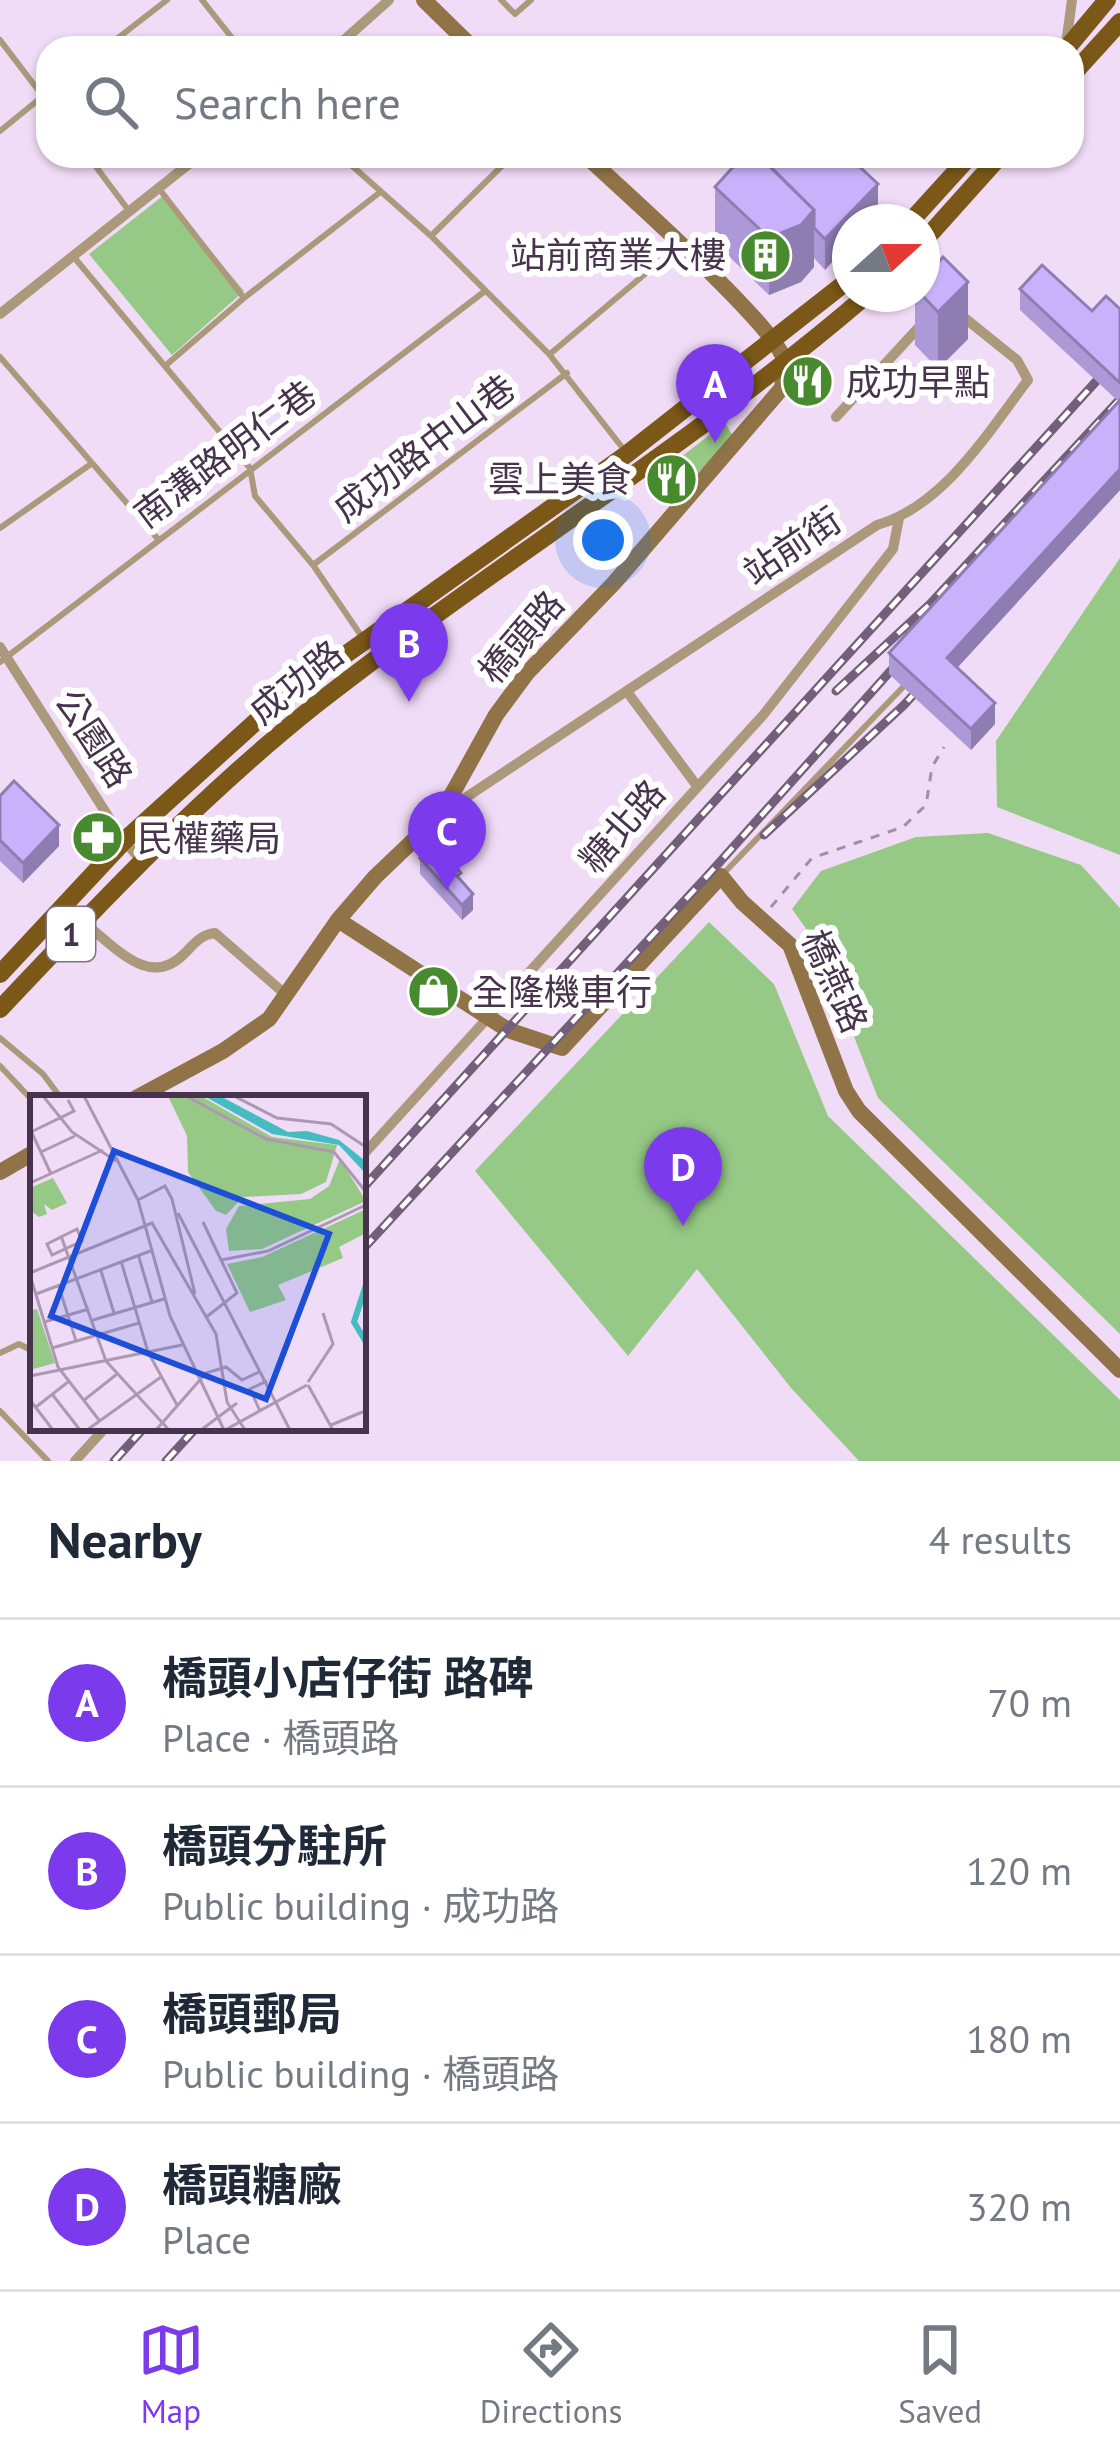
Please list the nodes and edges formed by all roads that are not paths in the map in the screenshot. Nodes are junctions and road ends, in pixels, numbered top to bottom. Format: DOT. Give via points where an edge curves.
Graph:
graph roads {
  1 [pos="167,0"];
  2 [pos="202,0"];
  3 [pos="389,0"];
  4 [pos="424,0"];
  5 [pos="501,0"];
  6 [pos="531,0"];
  7 [pos="1072,0"];
  8 [pos="1107,0"];
  9 [pos="1120,22"];
  10 [pos="120,36"];
  11 [pos="231,36"];
  12 [pos="348,36"];
  13 [pos="461,36"];
  14 [pos="1068,36"];
  15 [pos="1076,36"];
  16 [pos="0,40"];
  17 [pos="1084,56"];
  18 [pos="36,85"];
  19 [pos="36,104"];
  20 [pos="0,130"];
  21 [pos="97,168"];
  22 [pos="183,168"];
  23 [pos="353,168"];
  24 [pos="500,168"];
  25 [pos="599,168"];
  26 [pos="959,168"];
  27 [pos="989,168"];
  28 [pos="158,187"];
  29 [pos="379,193"];
  30 [pos="926,204"];
  31 [pos="129,211"];
  32 [pos="940,223"];
  33 [pos="430,236"];
  34 [pos="680,244"];
  35 [pos="73,256"];
  36 [pos="484,291"];
  37 [pos="832,294"];
  38 [pos="244,298"];
  39 [pos="944,301"];
  40 [pos="846,312"];
  41 [pos="0,314"];
  42 [pos="928,318"];
  43 [pos="775,341"];
  44 [pos="549,354"];
  45 [pos="0,357"];
  46 [pos="785,362"];
  47 [pos="165,366"];
  48 [pos="567,373"];
  49 [pos="836,417"];
  50 [pos="627,454"];
  51 [pos="91,464"];
  52 [pos="250,468"];
  53 [pos="899,518"];
  54 [pos="0,528"];
  55 [pos="158,539"];
  56 [pos="313,566"];
  57 [pos="365,640"];
  58 [pos="2,655"];
  59 [pos="904,686"];
  60 [pos="628,693"];
  61 [pos="697,786"];
  62 [pos="441,814"];
  63 [pos="124,841"];
  64 [pos="141,860"];
  65 [pos="721,876"];
  66 [pos="338,920"];
  67 [pos="82,921"];
  68 [pos="0,974"];
  69 [pos="286,994"];
  70 [pos="0,1009"];
  71 [pos="490,1016"];
  72 [pos="0,1038"];
  73 [pos="0,1066"];
  74 [pos="60,1095"];
  75 [pos="141,1095"];
  76 [pos="30,1098"];
  77 [pos="366,1152"];
  78 [pos="30,1155"];
  79 [pos="0,1172"];
  80 [pos="30,1350"];
  81 [pos="0,1353"];
  82 [pos="1120,1370"];
  83 [pos="0,1411"];
  84 [pos="102,1431"];
  85 [pos="48,1461"];
  86 [pos="75,1461"];
  1 -- 10 [label="lane"];
  2 -- 11 [label="lane"];
  3 -- 12 [label="street"];
  4 -- 13 [label="street"];
  5 -- 6 [label="lane" via="515,14"];
  7 -- 14 [label="street"];
  8 -- 15 [label="main road"];
  9 -- 17 [label="main road"];
  16 -- 18 [label="lane"];
  19 -- 20 [label="lane"];
  21 -- 31 [label="lane"];
  22 -- 28 [label="street"];
  23 -- 29 [label="lane"];
  24 -- 33 [label="lane"];
  25 -- 34 [label="street"];
  26 -- 30 [label="main road"];
  27 -- 32 [label="main road"];
  28 -- 31 [label="street"];
  28 -- 38 [label="lane"];
  29 -- 33 [label="lane"];
  29 -- 38 [label="lane"];
  31 -- 35 [label="street"];
  33 -- 36 [label="lane"];
  34 -- 43 [label="street"];
  34 -- 44 [label="lane"];
  35 -- 41 [label="street"];
  35 -- 47 [label="lane, 成功路中山巷"];
  36 -- 44 [label="lane"];
  36 -- 52 [label="lane, 南溝路明仁巷"];
  37 -- 43 [label="main road, 1"];
  38 -- 47 [label="lane"];
  39 -- 53 [label="street, 站前街" via="1017,360 1028,380 973,452"];
  40 -- 46 [label="main road, 1"];
  42 -- 49 [label="street"];
  43 -- 46 [label="street"];
  43 -- 50 [label="main road, 成功路 / 1"];
  44 -- 48 [label="lane"];
  45 -- 51 [label="lane"];
  46 -- 62 [label="street, 橋頭路" via="782,388 527,673"];
  46 -- 64 [label="main road, 成功路 / 1" via="311,709"];
  47 -- 52 [label="lane, 成功路中山巷"];
  48 -- 50 [label="lane"];
  48 -- 56 [label="lane, 成功路中山巷"];
  50 -- 57 [label="main road, 成功路 / 1"];
  51 -- 54 [label="lane"];
  51 -- 55 [label="lane"];
  52 -- 55 [label="lane, 南溝路明仁巷"];
  52 -- 56 [label="lane, 成功路中山巷" via="255,496"];
  53 -- 60 [label="street, 站前街" via="877,524"];
  53 -- 61 [label="street, 糖北路" via="893,549"];
  55 -- 58 [label="lane, 南溝路明仁巷"];
  56 -- 57 [label="lane, 成功路中山巷"];
  57 -- 63 [label="main road, 成功路 / 1" via="272,707"];
  58 -- 63 [label="street, 公園路"];
  59 -- 65 [label="lane"];
  60 -- 61 [label="street"];
  60 -- 62 [label="street, 站前街"];
  61 -- 71 [label="street, 糖北路"];
  62 -- 66 [label="street, 橋頭路"];
  63 -- 64 [label="street, 公園路"];
  63 -- 68 [label="main road, 成功路 / 1"];
  64 -- 67 [label="main road, 成功路 / 1"];
  65 -- 71 [label="street" via="562,1048"];
  65 -- 82 [label="street, 橋燕路" via="790,945 859,1111"];
  66 -- 69 [label="street, 橋頭路"];
  66 -- 71 [label="street"];
  67 -- 69 [label="street" via="160,971 215,934"];
  67 -- 70 [label="main road, 成功路 / 1"];
  69 -- 75 [label="street, 橋頭路" via="256,1031"];
  71 -- 77 [label="street, 糖北路"];
  72 -- 74 [label="lane"];
  73 -- 76 [label="lane"];
  78 -- 79 [label="street"];
  80 -- 81 [label="lane" via="19,1344"];
  83 -- 85 [label="lane"];
  84 -- 86 [label="street"];
}
